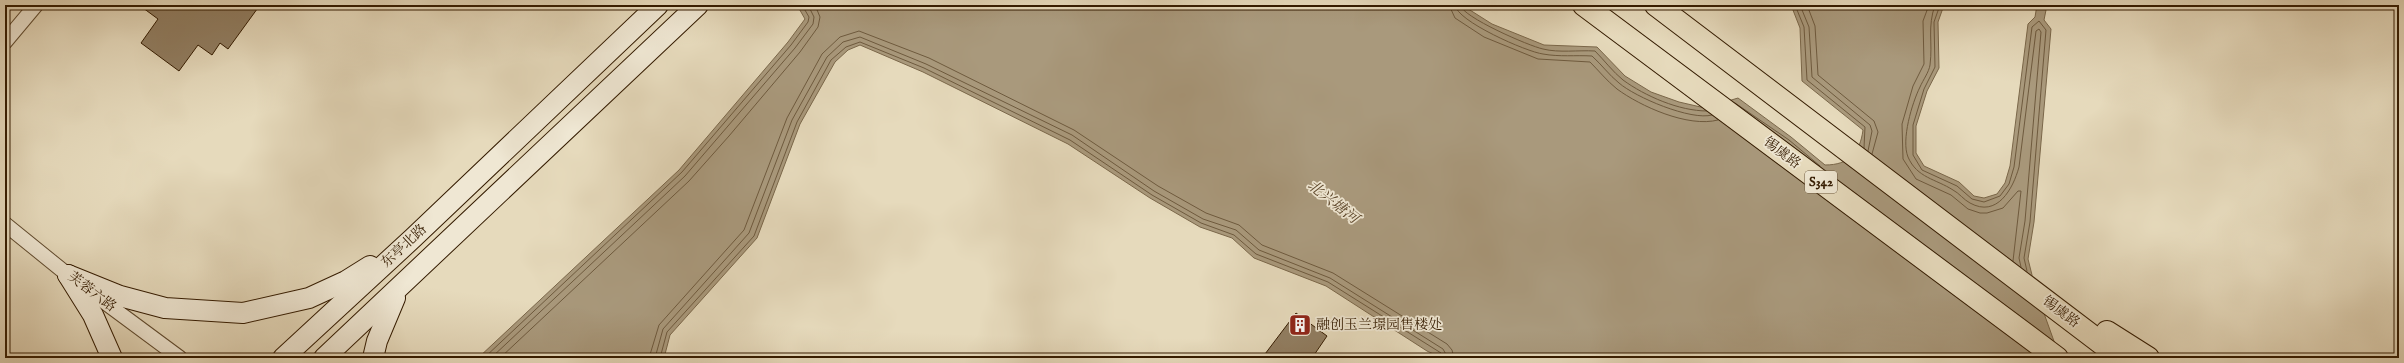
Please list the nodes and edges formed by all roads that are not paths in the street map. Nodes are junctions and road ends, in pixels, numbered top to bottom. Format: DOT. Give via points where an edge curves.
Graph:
graph roads {
  1 [pos="36,5"];
  2 [pos="658,5"];
  3 [pos="698,5"];
  4 [pos="1584,5"];
  5 [pos="1656,5"];
  6 [pos="5,42"];
  7 [pos="5,224"];
  8 [pos="413,238"];
  9 [pos="1979,250"];
  10 [pos="68,275"];
  11 [pos="401,288"];
  12 [pos="112,358"];
  13 [pos="180,358"];
  14 [pos="283,358"];
  15 [pos="324,358"];
  16 [pos="373,358"];
  17 [pos="2057,358"];
  18 [pos="2121,358"];
  19 [pos="2148,358"];
  1 -- 6 [label="street"];
  2 -- 8 [label="main road, 东亭北路"];
  3 -- 11 [label="main road, 东亭北路"];
  4 -- 17 [label="main road, 锡虞路 / S342"];
  5 -- 9 [label="main road, 锡虞路"];
  7 -- 10 [label="street, 芙蓉六路"];
  8 -- 10 [label="main road" via="346,281 309,298 244,313 165,308 120,296"];
  8 -- 14 [label="main road, 东亭北路"];
  9 -- 18 [label="main road, 锡虞路"];
  9 -- 19 [label="main road"];
  10 -- 12 [label="main road" via="93,315"];
  10 -- 13 [label="street, 芙蓉六路"];
  11 -- 15 [label="main road, 东亭北路"];
  11 -- 16 [label="main road" via="387,313"];
}
